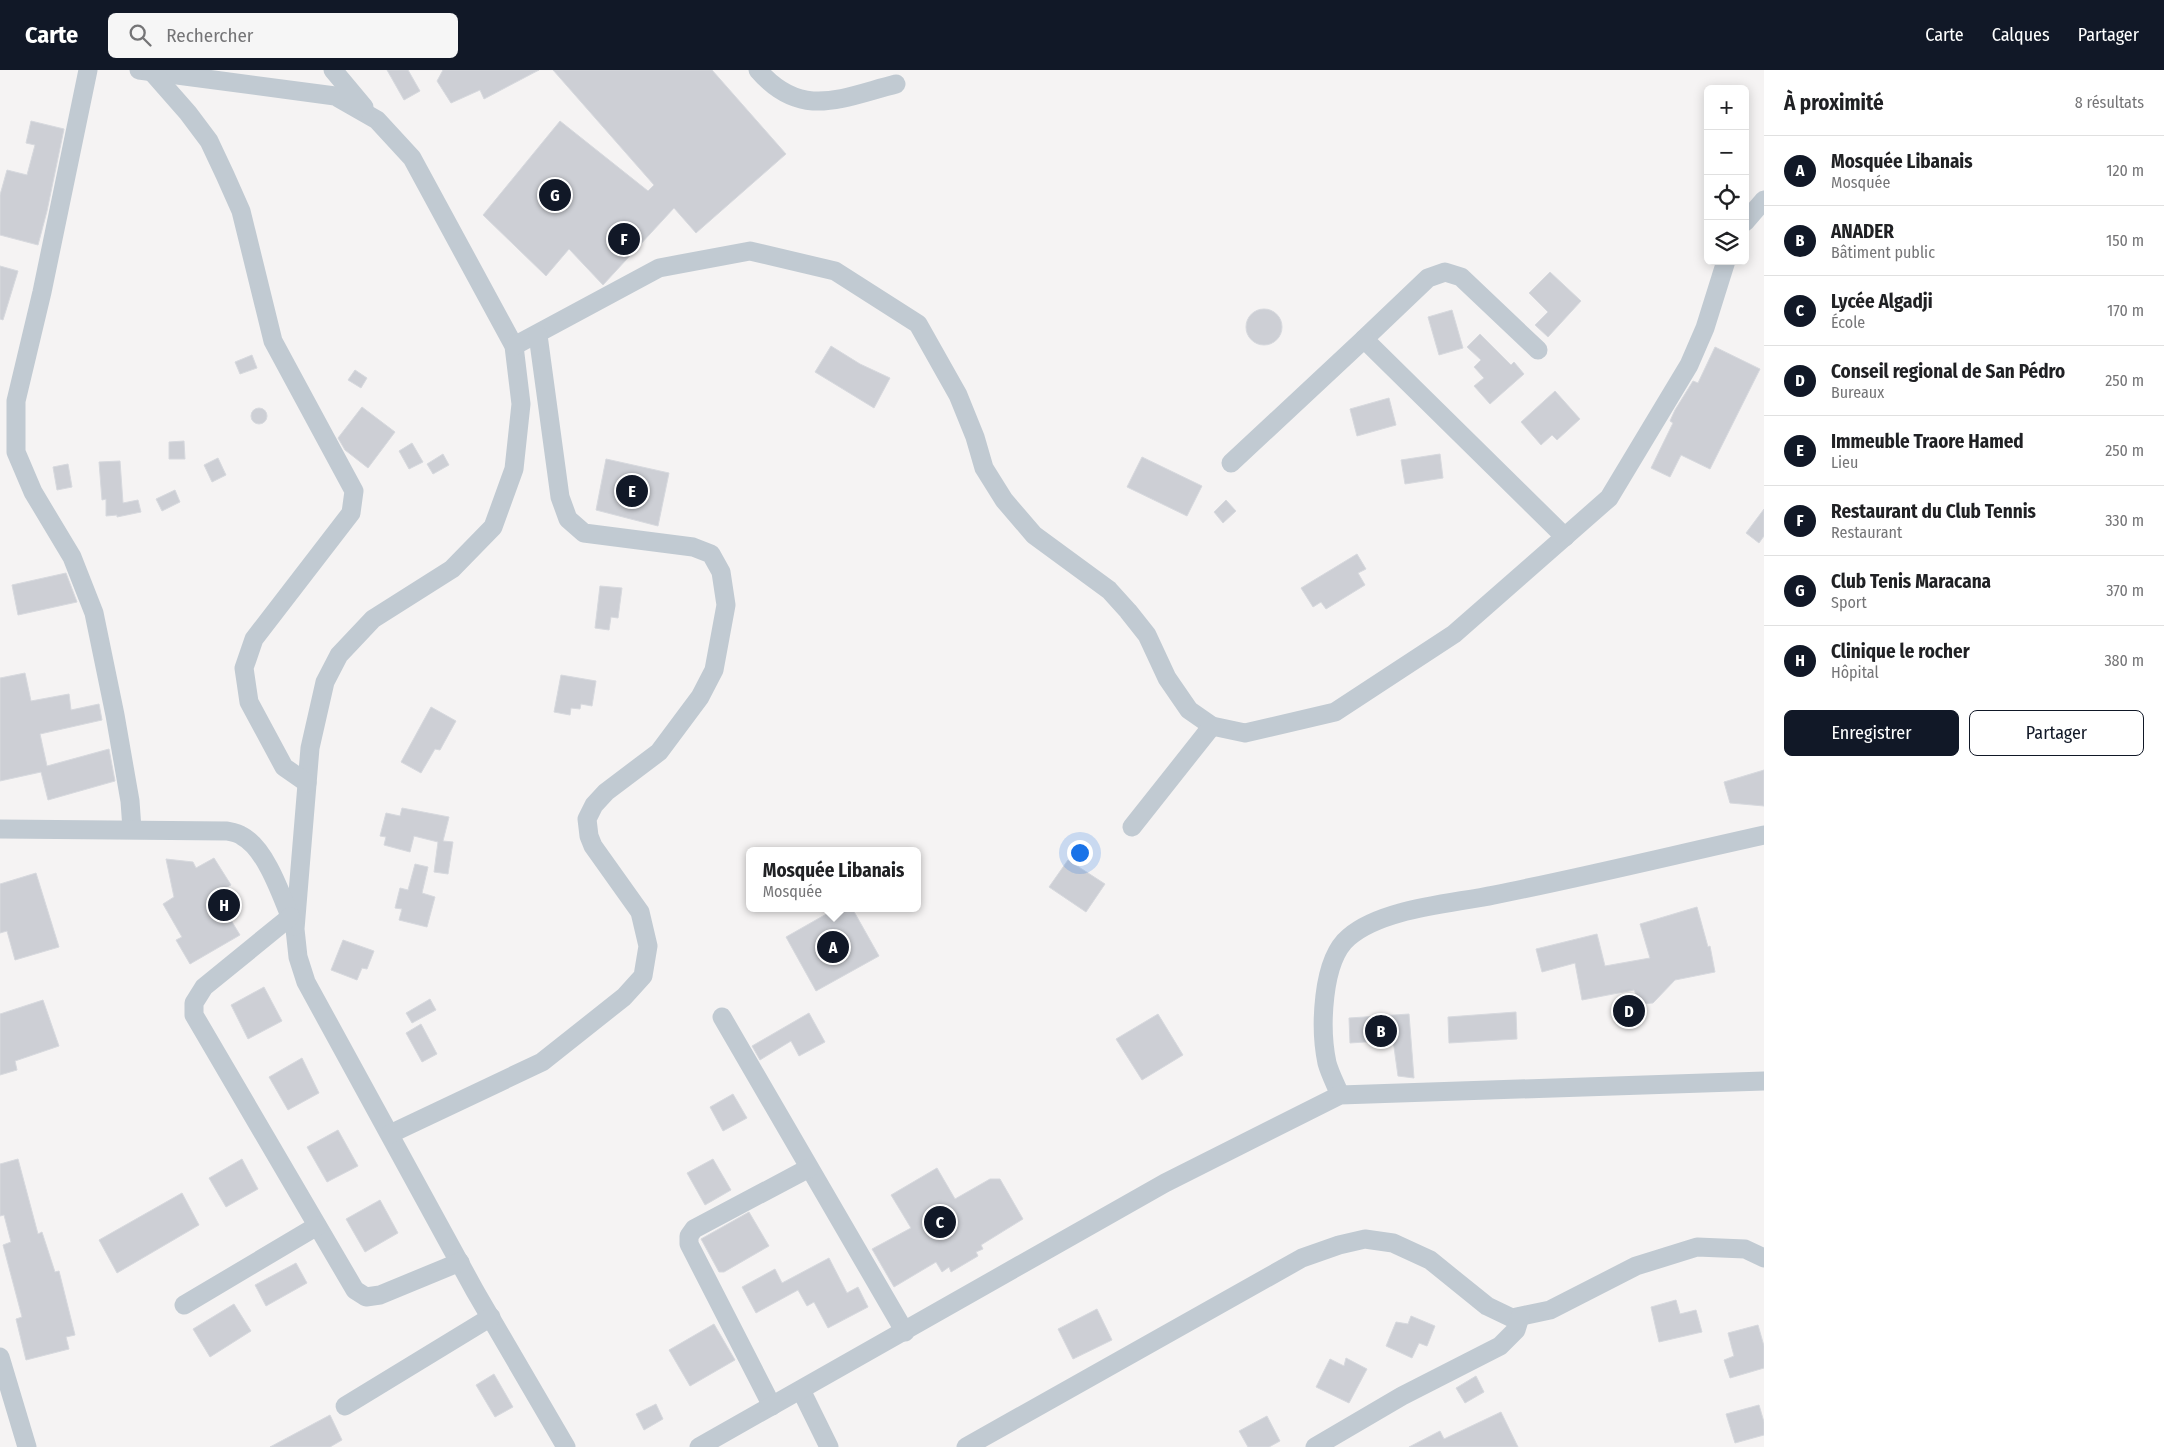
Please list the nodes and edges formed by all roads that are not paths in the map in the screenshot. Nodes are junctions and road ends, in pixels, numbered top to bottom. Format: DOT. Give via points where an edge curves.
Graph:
graph roads {
  1 [pos="88,70"];
  2 [pos="333,70"];
  3 [pos="758,70"];
  4 [pos="145,71"];
  5 [pos="896,84"];
  6 [pos="377,120"];
  7 [pos="1764,200"];
  8 [pos="1747,220"];
  9 [pos="1725,265"];
  10 [pos="538,335"];
  11 [pos="1364,339"];
  12 [pos="514,346"];
  13 [pos="1538,350"];
  14 [pos="1231,463"];
  15 [pos="1565,537"];
  16 [pos="1212,726"];
  17 [pos="307,783"];
  18 [pos="1132,827"];
  19 [pos="0,829"];
  20 [pos="132,829"];
  21 [pos="1764,835"];
  22 [pos="292,923"];
  23 [pos="722,1017"];
  24 [pos="1764,1081"];
  25 [pos="1340,1095"];
  26 [pos="390,1134"];
  27 [pos="810,1168"];
  28 [pos="317,1226"];
  29 [pos="1764,1258"];
  30 [pos="460,1262"];
  31 [pos="184,1305"];
  32 [pos="491,1317"];
  33 [pos="1520,1317"];
  34 [pos="905,1332"];
  35 [pos="0,1357"];
  36 [pos="801,1390"];
  37 [pos="345,1406"];
  38 [pos="772,1406"];
  39 [pos="27,1447"];
  40 [pos="566,1447"];
  41 [pos="699,1447"];
  42 [pos="829,1447"];
  43 [pos="966,1447"];
  44 [pos="1315,1447"];
  1 -- 20 [label="street" via="16,401 16,452 34,492 72,557 94,613 115,715"];
  2 -- 6 [label="street"];
  3 -- 5 [label="street" via="792,98 820,103"];
  4 -- 6 [label="street" via="335,96"];
  4 -- 17 [label="street" via="188,113 209,141 241,211 273,341 354,491 351,514 254,639 244,668 249,702 284,767"];
  6 -- 12 [label="street" via="412,158"];
  7 -- 8 [label="street"];
  9 -- 15 [label="street" via="1689,365 1609,498"];
  10 -- 12 [label="street"];
  10 -- 16 [label="street" via="659,268 750,251 835,271 918,324 958,395 984,468 1004,500 1034,535 1109,590 1147,635 1167,678 1189,710"];
  10 -- 26 [label="street" via="560,497 568,519 584,533 693,547 711,554 721,572 726,605 714,670 700,697 659,752 606,792 587,819 593,846 640,912 648,946 643,976 624,997 542,1062"];
  11 -- 13 [label="street" via="1428,278 1445,272 1462,277"];
  11 -- 14 [label="street"];
  11 -- 15 [label="street"];
  12 -- 17 [label="street" via="521,404 514,469 493,527 452,569 374,619 339,655 318,705"];
  15 -- 16 [label="street" via="1454,634 1335,712 1245,732"];
  16 -- 18 [label="street"];
  17 -- 22 [label="street"];
  19 -- 20 [label="street"];
  20 -- 22 [label="street" via="227,831 242,836 255,847 267,866"];
  21 -- 25 [label="street" via="1492,896 1414,909 1377,921 1348,937 1331,966 1323,1004 1327,1063"];
  22 -- 26 [label="street" via="306,982"];
  22 -- 28 [label="street" via="204,987 194,1003 194,1015"];
  23 -- 27 [label="street"];
  24 -- 25 [label="street"];
  25 -- 34 [label="street" via="1165,1183"];
  26 -- 30 [label="street"];
  27 -- 34 [label="street"];
  27 -- 38 [label="street" via="694,1229 689,1236 688,1244"];
  28 -- 30 [label="street" via="355,1290 366,1297 380,1295"];
  28 -- 31 [label="street"];
  29 -- 33 [label="street" via="1745,1249 1697,1247 1636,1266 1550,1310"];
  30 -- 32 [label="street"];
  32 -- 37 [label="street"];
  32 -- 40 [label="street"];
  33 -- 43 [label="street" via="1512,1318 1487,1306 1430,1260 1393,1243 1365,1239 1339,1244 1302,1258"];
  33 -- 44 [label="street" via="1516,1330 1500,1346 1402,1396"];
  34 -- 36 [label="street"];
  35 -- 39 [label="street"];
  36 -- 38 [label="street"];
  36 -- 42 [label="street"];
  38 -- 41 [label="street"];
}
